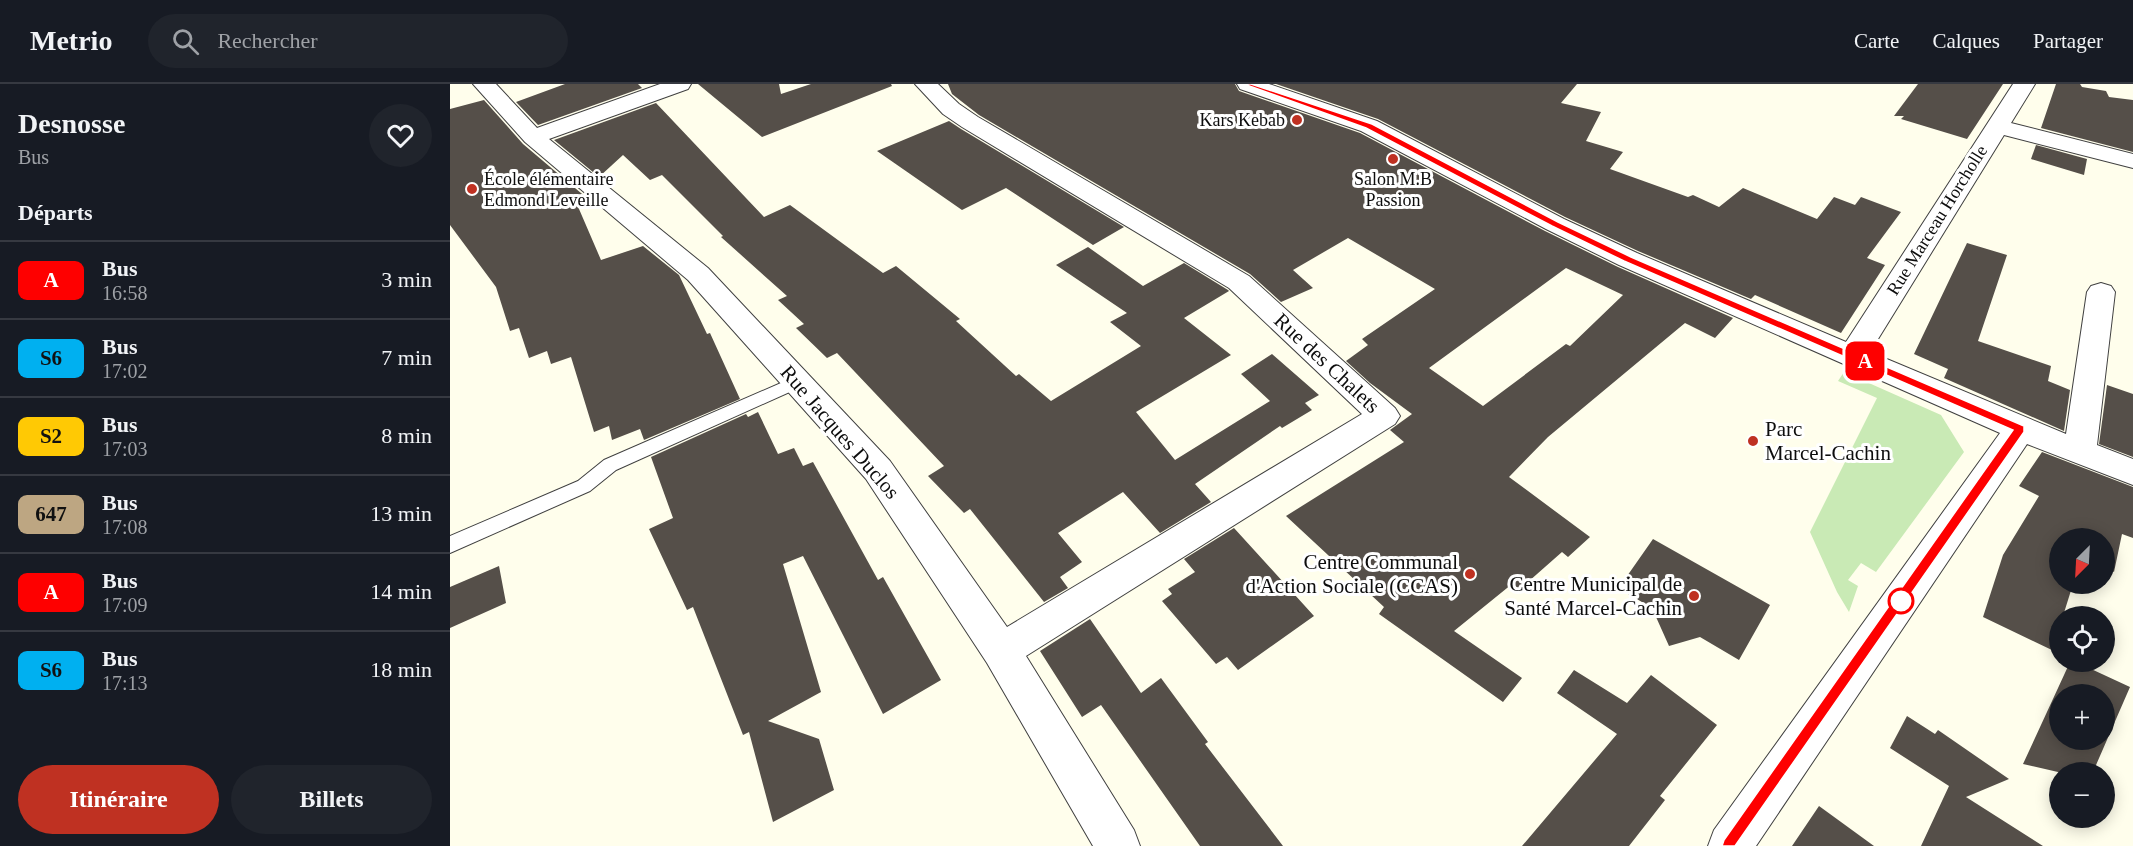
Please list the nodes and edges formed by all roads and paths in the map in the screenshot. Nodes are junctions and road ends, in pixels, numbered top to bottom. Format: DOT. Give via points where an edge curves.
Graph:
graph roads {
  1 [pos="484,84"];
  2 [pos="680,84"];
  3 [pos="926,84"];
  4 [pos="1248,84"];
  5 [pos="2024,84"];
  6 [pos="1997,126"];
  7 [pos="533,137"];
  8 [pos="2133,161"];
  9 [pos="2101,292"];
  10 [pos="1852,356"];
  11 [pos="797,382"];
  12 [pos="2020,429"];
  13 [pos="2080,452"];
  14 [pos="2133,472"];
  15 [pos="450,545"];
  16 [pos="1001,651"];
  17 [pos="1118,846"];
  18 [pos="1730,846"];
  1 -- 7 [label="street, Rue Jacques Duclos"];
  2 -- 7 [label="street"];
  3 -- 16 [label="street, Rue des Chalets" via="970,122 1239,282 1384,416"];
  4 -- 10 [label="street" via="1387,134 1595,244"];
  5 -- 6 [label="street, Rue Marceau Horcholle"];
  6 -- 8 [label="street"];
  6 -- 10 [label="street, Rue Marceau Horcholle"];
  7 -- 11 [label="street, Rue Jacques Duclos" via="684,261"];
  9 -- 13 [label="street"];
  10 -- 12 [label="street"];
  11 -- 15 [label="lane" via="610,465 584,486"];
  11 -- 16 [label="street, Rue Jacques Duclos" via="892,489"];
  12 -- 13 [label="street"];
  12 -- 18 [label="street"];
  13 -- 14 [label="street"];
  16 -- 17 [label="street, Rue Jacques Duclos"];
}
